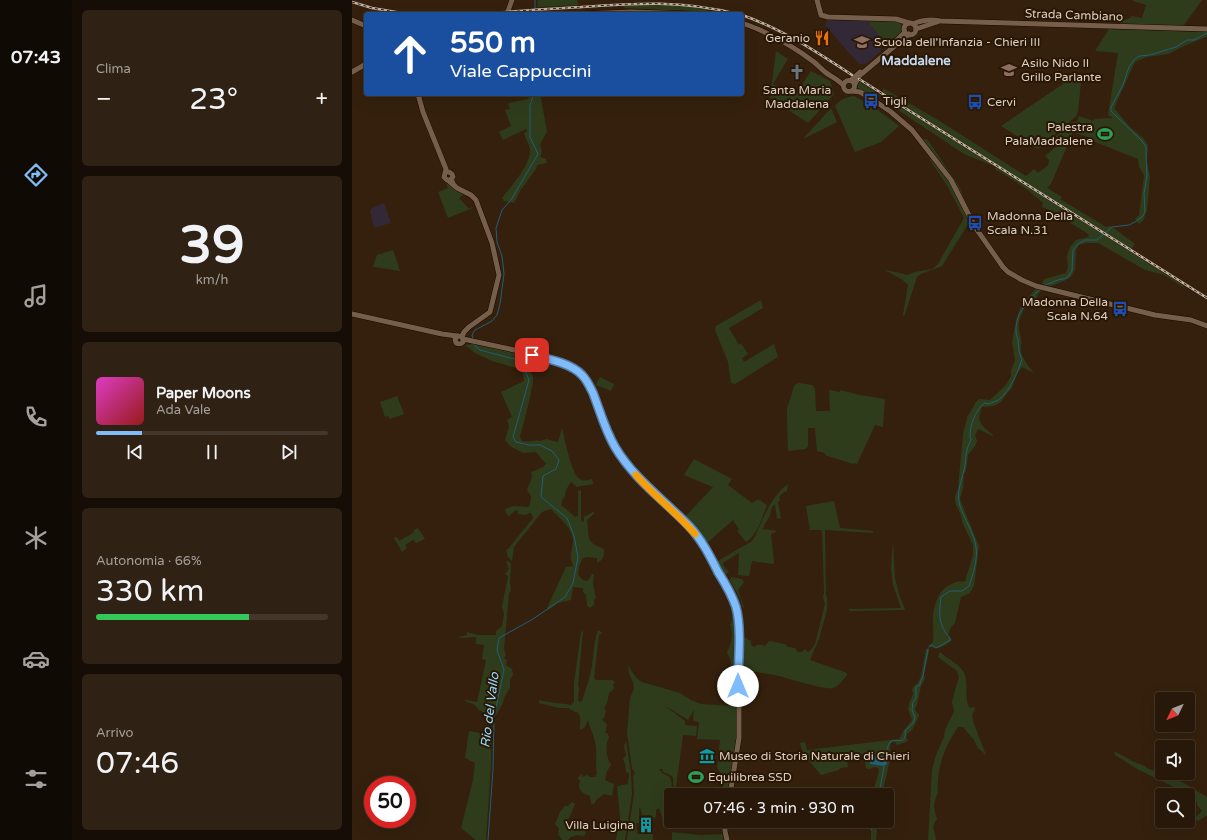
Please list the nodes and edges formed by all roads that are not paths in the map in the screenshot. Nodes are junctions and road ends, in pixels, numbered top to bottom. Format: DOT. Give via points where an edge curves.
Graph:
graph roads {
  1 [pos="512,0"];
  2 [pos="817,0"];
  3 [pos="508,12"];
  4 [pos="352,20"];
  5 [pos="940,21"];
  6 [pos="744,24"];
  7 [pos="364,25"];
  8 [pos="908,28"];
  9 [pos="1207,29"];
  10 [pos="916,30"];
  11 [pos="364,65"];
  12 [pos="352,72"];
  13 [pos="850,84"];
  14 [pos="419,96"];
  15 [pos="352,314"];
  16 [pos="1207,326"];
  17 [pos="464,339"];
  18 [pos="730,788"];
  19 [pos="725,828"];
  20 [pos="727,840"];
  1 -- 3 [label="main road"];
  2 -- 8 [label="main road" via="821,15 896,19"];
  4 -- 7 [label="main road"];
  5 -- 8 [label="main road, Strada Cambiano" via="922,20"];
  5 -- 9 [label="main road, Strada Cambiano"];
  5 -- 10 [label="main road, Strada Cambiano"];
  6 -- 13 [label="main road" via="776,37 826,73"];
  8 -- 10 [label="main road" via="915,25"];
  8 -- 10 [label="main road, Strada Cambiano" via="913,34"];
  8 -- 13 [label="main road, Strada Cambiano"];
  11 -- 12 [label="main road"];
  13 -- 16 [label="main road" via="904,122 920,139 951,180 975,227 1008,272 1042,287 1155,315 1191,320"];
  14 -- 17 [label="main road" via="447,171 444,177 474,197 492,242 499,275 490,312 464,332"];
  15 -- 17 [label="main road"];
  17 -- 18 [label="main road" via="524,352 576,369 589,386 614,445 636,476 698,537 728,589 736,608 739,625 739,738"];
  19 -- 20 [label="main road"];
}
